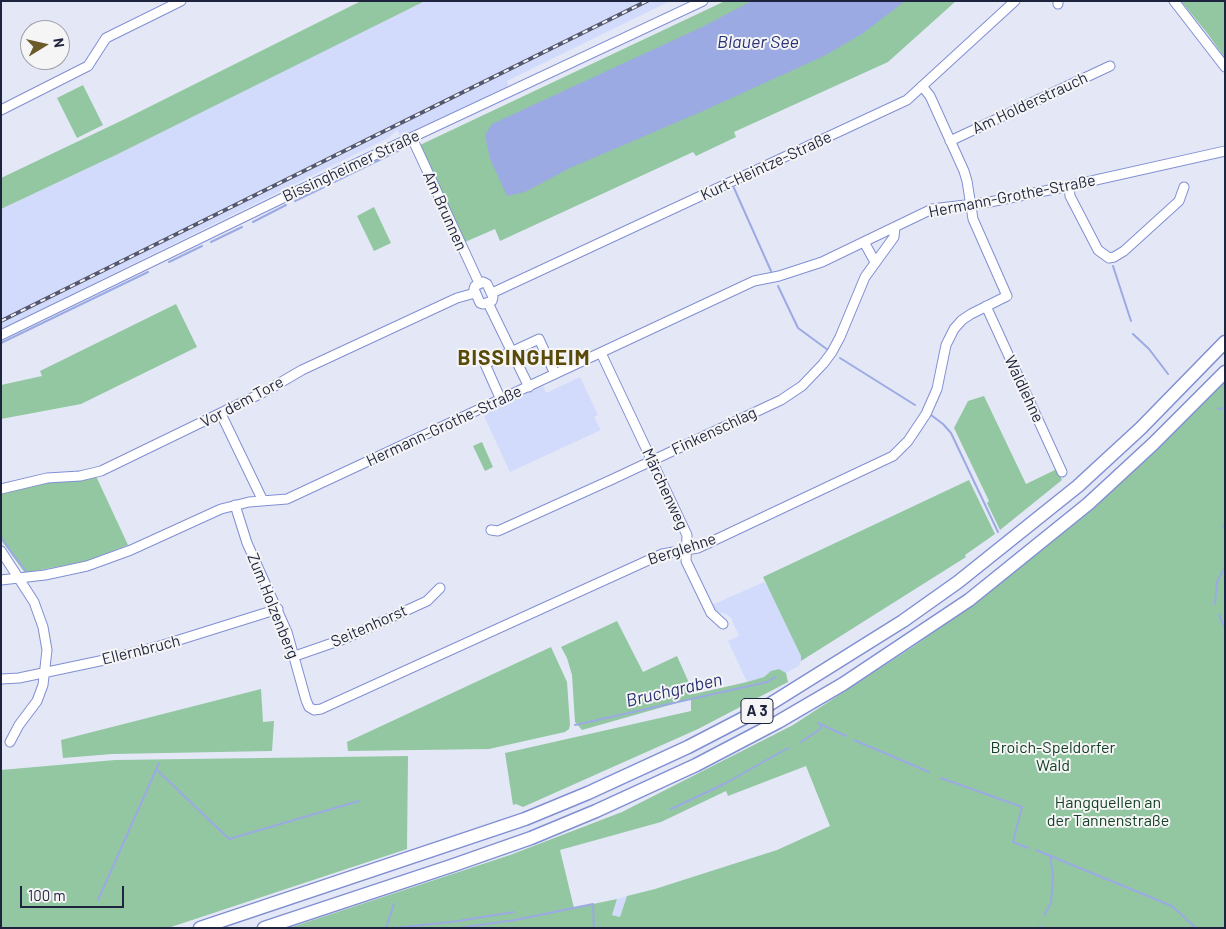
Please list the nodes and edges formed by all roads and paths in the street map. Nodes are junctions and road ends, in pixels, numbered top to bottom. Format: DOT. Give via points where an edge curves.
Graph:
graph roads {
  1 [pos="181,1"];
  2 [pos="703,1"];
  3 [pos="1015,1"];
  4 [pos="1174,1"];
  5 [pos="1110,66"];
  6 [pos="1225,68"];
  7 [pos="922,86"];
  8 [pos="1,110"];
  9 [pos="412,138"];
  10 [pos="950,141"];
  11 [pos="1225,151"];
  12 [pos="1069,186"];
  13 [pos="1184,187"];
  14 [pos="970,204"];
  15 [pos="895,227"];
  16 [pos="864,242"];
  17 [pos="875,262"];
  18 [pos="479,283"];
  19 [pos="492,292"];
  20 [pos="475,293"];
  21 [pos="488,303"];
  22 [pos="986,306"];
  23 [pos="1,335"];
  24 [pos="1225,342"];
  25 [pos="512,351"];
  26 [pos="601,353"];
  27 [pos="1225,372"];
  28 [pos="555,374"];
  29 [pos="529,387"];
  30 [pos="501,400"];
  31 [pos="221,414"];
  32 [pos="652,460"];
  33 [pos="1062,472"];
  34 [pos="1,489"];
  35 [pos="263,501"];
  36 [pos="235,505"];
  37 [pos="491,530"];
  38 [pos="686,550"];
  39 [pos="1,551"];
  40 [pos="20,578"];
  41 [pos="1,580"];
  42 [pos="440,588"];
  43 [pos="278,609"];
  44 [pos="724,624"];
  45 [pos="295,656"];
  46 [pos="46,671"];
  47 [pos="1,679"];
  48 [pos="309,707"];
  49 [pos="10,742"];
  50 [pos="200,928"];
  51 [pos="264,928"];
  1 -- 8 [label="street" via="106,38 88,66"];
  2 -- 9 [label="street, Bissingheimer Straße"];
  3 -- 7 [label="street, Kurt-Heintze-Straße"];
  4 -- 6 [label="street"];
  5 -- 10 [label="street, Am Holderstrauch"];
  7 -- 10 [label="street" via="930,96"];
  7 -- 19 [label="street, Kurt-Heintze-Straße" via="907,100"];
  9 -- 18 [label="street, Am Brunnen"];
  9 -- 23 [label="street, Bissingheimer Straße"];
  10 -- 14 [label="street" via="965,176"];
  11 -- 12 [label="street, Hermann-Grothe-Straße"];
  12 -- 13 [label="street" via="1070,196 1098,250 1109,258 1124,251 1179,201"];
  12 -- 14 [label="street, Hermann-Grothe-Straße"];
  14 -- 15 [label="street, Hermann-Grothe-Straße" via="932,209"];
  14 -- 22 [label="street, Berglehne" via="982,241 1007,296"];
  15 -- 16 [label="street, Hermann-Grothe-Straße"];
  15 -- 17 [label="street, Finkenschlag" via="894,237"];
  16 -- 17 [label="street"];
  16 -- 26 [label="street, Hermann-Grothe-Straße" via="822,262 754,281"];
  17 -- 32 [label="street, Finkenschlag" via="865,277 832,352 802,386 780,400"];
  18 -- 19 [label="street" via="487,284"];
  18 -- 20 [label="street"];
  19 -- 21 [label="street" via="493,297"];
  20 -- 21 [label="street" via="480,302"];
  20 -- 31 [label="street, Vor dem Tore" via="457,298 302,370"];
  21 -- 25 [label="street"];
  22 -- 33 [label="street, Waldlehne"];
  22 -- 38 [label="street, Berglehne" via="962,320 954,329 946,345 937,389 926,414 908,441 893,456 698,548"];
  24 -- 50 [label="highway, A 3" via="1141,428 1078,486 958,582 878,637 766,706 688,748 525,820"];
  25 -- 28 [label="street" via="539,339"];
  25 -- 29 [label="street"];
  25 -- 30 [label="street" via="485,364"];
  26 -- 28 [label="street, Hermann-Grothe-Straße"];
  26 -- 32 [label="street, Märchenweg"];
  27 -- 51 [label="highway, A 3" via="1088,504 969,600 843,684 778,722 696,765 531,838"];
  28 -- 29 [label="street, Hermann-Grothe-Straße"];
  29 -- 30 [label="street, Hermann-Grothe-Straße"];
  30 -- 35 [label="street, Hermann-Grothe-Straße" via="287,499"];
  31 -- 34 [label="street, Vor dem Tore" via="101,471 24,482"];
  31 -- 35 [label="street"];
  32 -- 37 [label="street, Finkenschlag" via="498,531"];
  32 -- 38 [label="street, Märchenweg" via="687,535"];
  35 -- 36 [label="street, Hermann-Grothe-Straße"];
  36 -- 40 [label="street, Hermann-Grothe-Straße" via="87,566"];
  36 -- 43 [label="street, Zum Holzenberg" via="247,543"];
  38 -- 44 [label="street, Märchenweg" via="686,561 711,612"];
  38 -- 48 [label="street, Berglehne" via="662,554 321,709"];
  39 -- 40 [label="street"];
  40 -- 41 [label="street, Hermann-Grothe-Straße"];
  40 -- 46 [label="street" via="44,627"];
  42 -- 45 [label="street, Seitenhorst" via="427,601 344,639"];
  43 -- 45 [label="street, Zum Holzenberg"];
  43 -- 46 [label="street, Ellernbruch" via="163,645"];
  45 -- 48 [label="street, Zum Holzenberg"];
  46 -- 47 [label="street, Ellernbruch"];
  46 -- 49 [label="street" via="37,701"];
}
